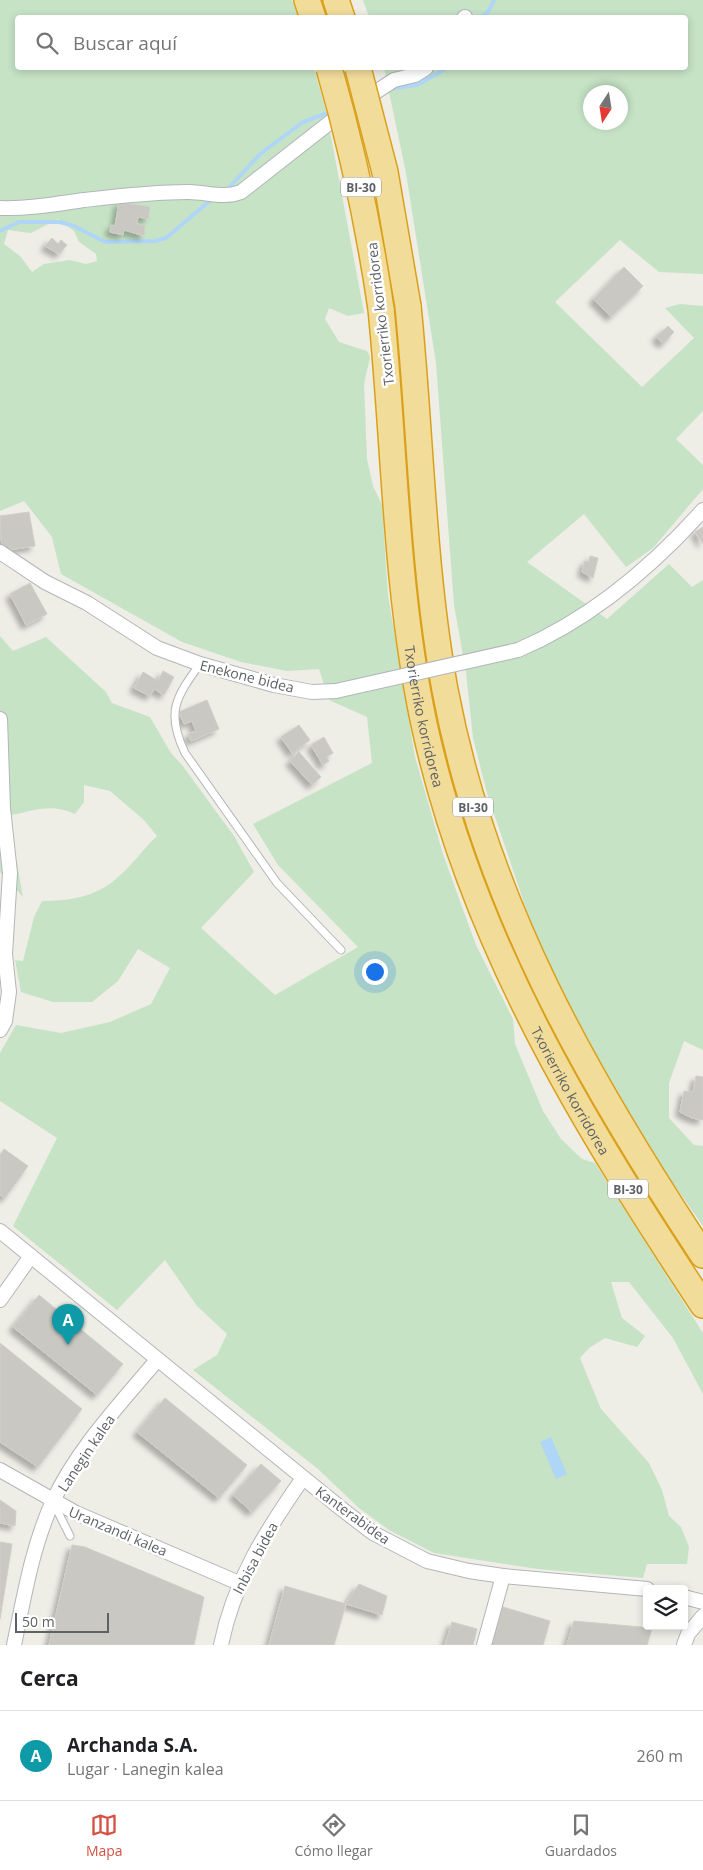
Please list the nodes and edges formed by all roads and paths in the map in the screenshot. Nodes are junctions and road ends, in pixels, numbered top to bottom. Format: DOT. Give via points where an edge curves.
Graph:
graph roads {
  1 [pos="307,0"];
  2 [pos="336,0"];
  3 [pos="312,15"];
  4 [pos="341,15"];
  5 [pos="330,70"];
  6 [pos="359,70"];
  7 [pos="423,70"];
  8 [pos="0,208"];
  9 [pos="703,510"];
  10 [pos="0,552"];
  11 [pos="200,664"];
  12 [pos="0,719"];
  13 [pos="341,950"];
  14 [pos="0,1030"];
  15 [pos="0,1231"];
  16 [pos="30,1256"];
  17 [pos="703,1256"];
  18 [pos="0,1300"];
  19 [pos="703,1305"];
  20 [pos="157,1360"];
  21 [pos="0,1470"];
  22 [pos="303,1478"];
  23 [pos="53,1502"];
  24 [pos="70,1536"];
  25 [pos="503,1576"];
  26 [pos="239,1583"];
  27 [pos="643,1589"];
  28 [pos="688,1598"];
  29 [pos="703,1602"];
  30 [pos="703,1616"];
  31 [pos="14,1645"];
  32 [pos="221,1645"];
  33 [pos="484,1645"];
  34 [pos="684,1645"];
  1 -- 3 [label="highway"];
  2 -- 4 [label="highway"];
  5 -- 19 [label="highway, Txorierriko korridorea / BI-30, bridge" via="359,177 381,309 401,559 414,666 438,782 463,864 493,941 537,1032 595,1136"];
  6 -- 17 [label="highway, Txorierriko korridorea / BI-30, bridge" via="386,172 408,306 439,653 453,728 476,817 518,931 561,1019 619,1122"];
  7 -- 8 [label="street" via="394,80 333,120 241,192 230,197 176,192 20,209"];
  9 -- 11 [label="street, Enekone bidea, bridge" via="654,561 602,603 550,636 518,650 336,691 312,692 274,685"];
  10 -- 11 [label="street, Enekone bidea" via="44,582 87,602 157,648"];
  11 -- 13 [label="lane" via="176,698 177,737 277,883"];
  12 -- 14 [label="street" via="3,808 10,873 5,954 9,992"];
  15 -- 16 [label="street, Kanterabidea"];
  16 -- 18 [label="street"];
  16 -- 20 [label="street, Kanterabidea"];
  20 -- 22 [label="street, Kanterabidea"];
  20 -- 23 [label="street, Lanegin kalea" via="102,1426"];
  21 -- 23 [label="street, Uranzandi kalea"];
  22 -- 25 [label="street, Kanterabidea" via="374,1533 401,1549 427,1561"];
  22 -- 26 [label="street, Inbisa bidea" via="284,1504"];
  23 -- 24 [label="lane"];
  23 -- 26 [label="street, Uranzandi kalea"];
  23 -- 31 [label="street, Lanegin kalea" via="34,1555"];
  25 -- 27 [label="street, Kanterabidea"];
  25 -- 33 [label="street"];
  26 -- 32 [label="street, Inbisa bidea" via="230,1605"];
  28 -- 29 [label="street"];
  30 -- 34 [label="street" via="688,1634"];
}
